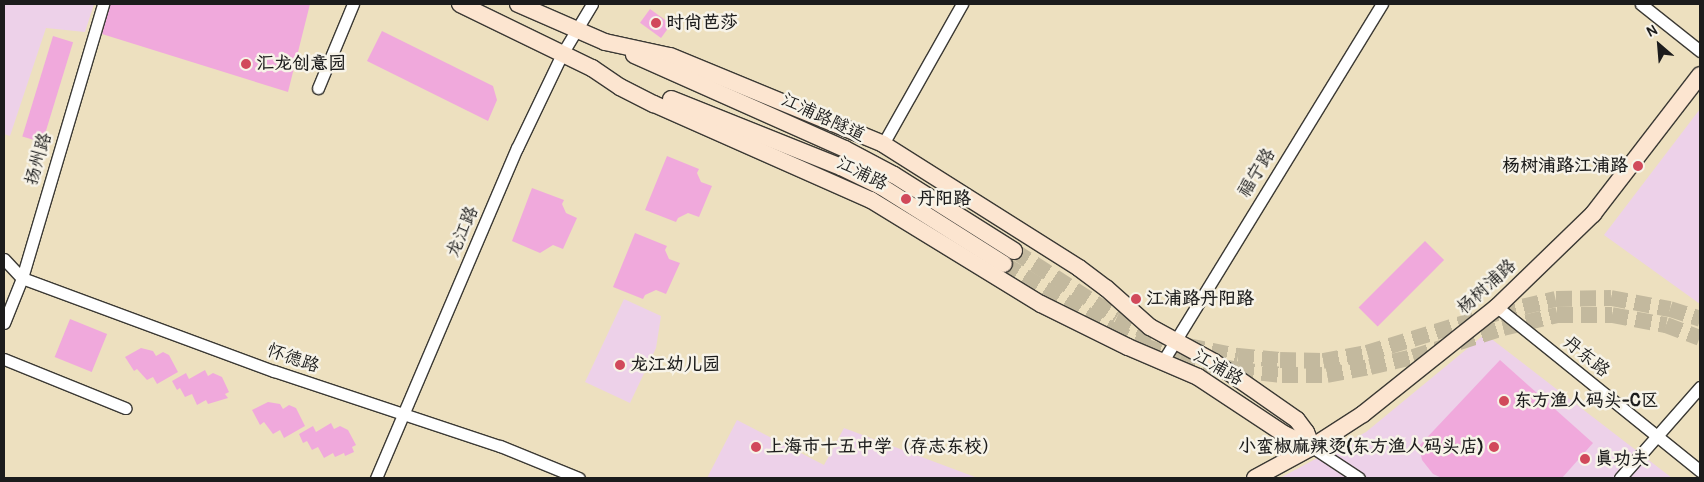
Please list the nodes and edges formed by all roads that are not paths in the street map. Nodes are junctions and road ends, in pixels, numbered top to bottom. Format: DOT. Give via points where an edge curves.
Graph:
graph roads {
  1 [pos="103,4"];
  2 [pos="352,4"];
  3 [pos="460,4"];
  4 [pos="518,4"];
  5 [pos="592,4"];
  6 [pos="962,4"];
  7 [pos="1382,4"];
  8 [pos="1641,4"];
  9 [pos="574,30"];
  10 [pos="605,42"];
  11 [pos="1700,51"];
  12 [pos="562,54"];
  13 [pos="592,68"];
  14 [pos="1700,75"];
  15 [pos="318,88"];
  16 [pos="883,144"];
  17 [pos="4,259"];
  18 [pos="22,278"];
  19 [pos="1497,306"];
  20 [pos="4,323"];
  21 [pos="1174,342"];
  22 [pos="4,359"];
  23 [pos="1163,361"];
  24 [pos="1700,387"];
  25 [pos="125,408"];
  26 [pos="403,414"];
  27 [pos="1656,437"];
  28 [pos="1312,447"];
  29 [pos="1700,471"];
  30 [pos="376,478"];
  31 [pos="579,478"];
  32 [pos="1255,478"];
  33 [pos="1359,478"];
  34 [pos="1620,478"];
  1 -- 18 [label="street, 扬州路"];
  2 -- 15 [label="street"];
  3 -- 12 [label="main road, 江浦路"];
  4 -- 9 [label="main road, 江浦路"];
  5 -- 9 [label="street, 龙江路"];
  6 -- 16 [label="street"];
  7 -- 21 [label="street, 福宁路"];
  8 -- 11 [label="street"];
  9 -- 10 [label="main road, 江浦路"];
  9 -- 12 [label="street, 龙江路"];
  10 -- 13 [label="main road, 江浦路隧道" via="844,149 894,175 1009,258 841,166"];
  10 -- 16 [label="main road, 江浦路" via="670,56"];
  12 -- 13 [label="main road, 江浦路"];
  12 -- 26 [label="street, 龙江路"];
  13 -- 23 [label="main road, 江浦路" via="654,104 871,200 1041,304"];
  14 -- 19 [label="main road, 杨树浦路" via="1593,214"];
  16 -- 21 [label="main road, 江浦路" via="1079,268 1150,327"];
  17 -- 18 [label="street, 怀德路"];
  18 -- 20 [label="street, 扬州路"];
  18 -- 26 [label="street, 怀德路" via="274,371"];
  19 -- 27 [label="street, 丹东路"];
  19 -- 28 [label="main road, 杨树浦路" via="1363,414"];
  21 -- 23 [label="street, 福宁路"];
  21 -- 28 [label="main road, 江浦路" via="1214,362 1297,420"];
  22 -- 25 [label="street"];
  23 -- 28 [label="main road, 江浦路" via="1198,377 1284,434"];
  24 -- 27 [label="street"];
  26 -- 30 [label="street, 龙江路"];
  26 -- 31 [label="street, 怀德路" via="500,446"];
  27 -- 29 [label="street, 丹东路"];
  27 -- 34 [label="street"];
  28 -- 32 [label="main road, 杨树浦路"];
  28 -- 33 [label="street, 江浦路"];
}
